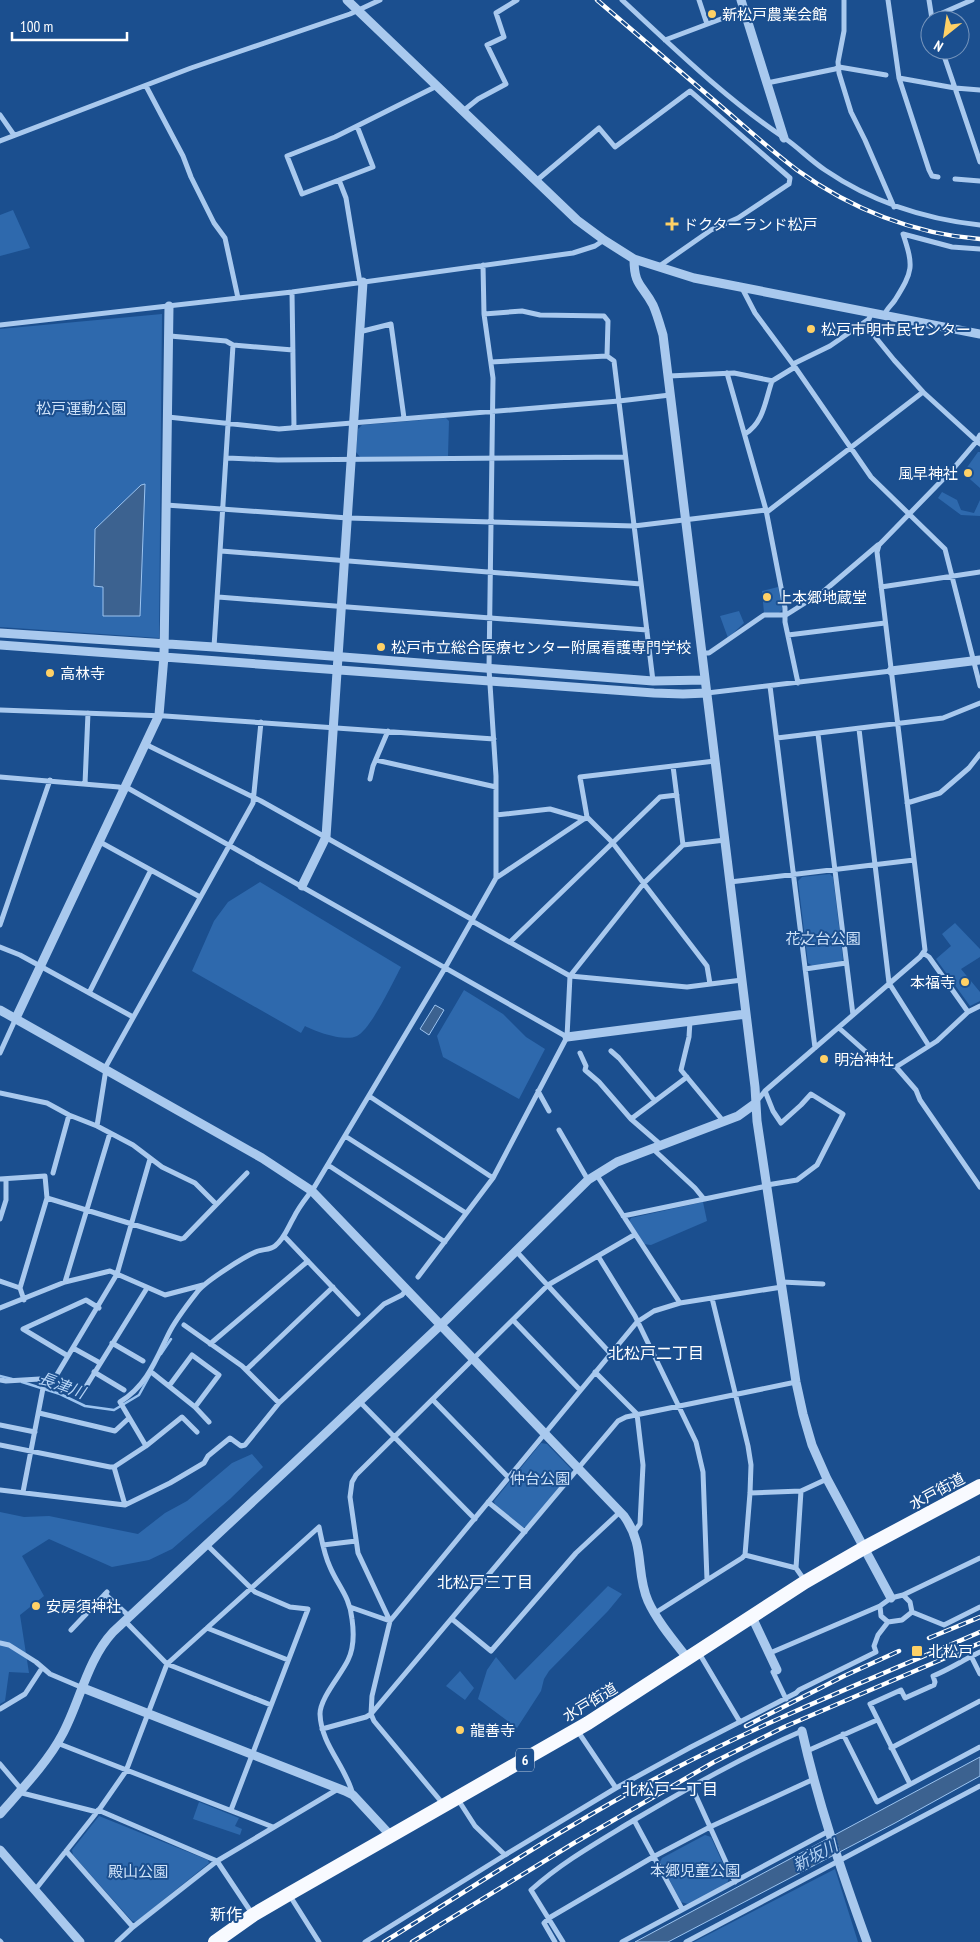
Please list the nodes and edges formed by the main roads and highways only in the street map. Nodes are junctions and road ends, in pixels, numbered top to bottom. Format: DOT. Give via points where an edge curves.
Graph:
graph roads {
  1 [pos="980,1486"];
  2 [pos="215,1942"];
  1 -- 2 [label="highway, 水戸街道 / 6" via="805,1582 577,1729 253,1915"];
}
